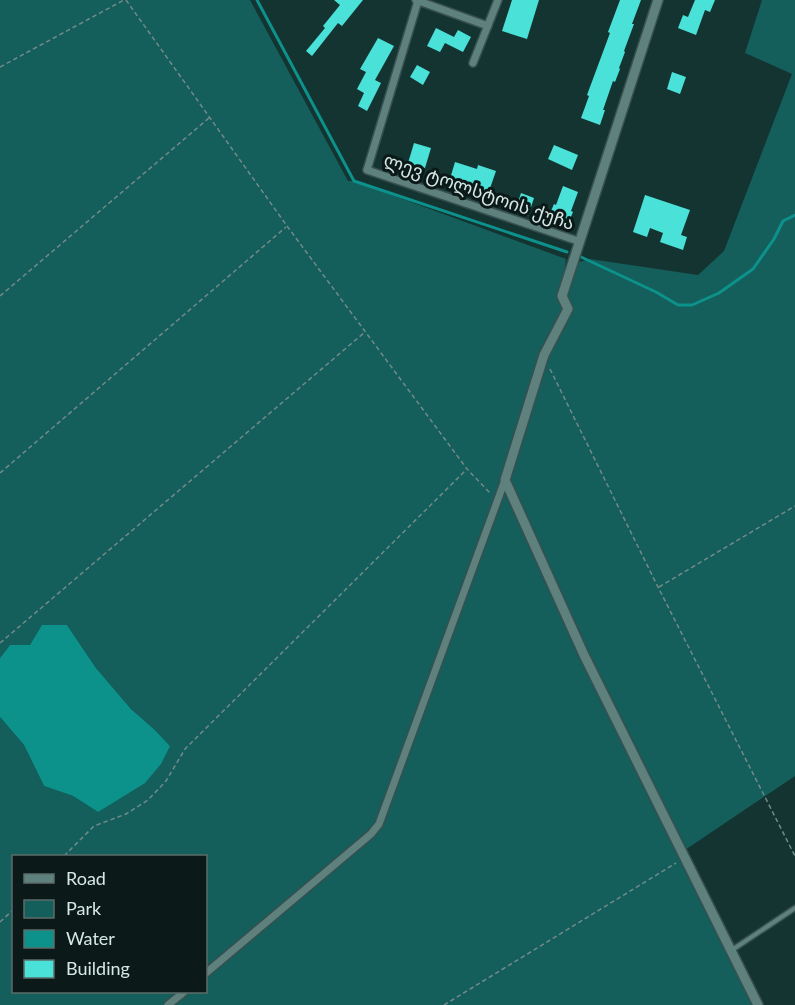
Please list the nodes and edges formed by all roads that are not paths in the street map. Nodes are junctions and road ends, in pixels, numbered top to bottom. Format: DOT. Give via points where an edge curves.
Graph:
graph roads {
  1 [pos="417,0"];
  2 [pos="498,0"];
  3 [pos="658,0"];
  4 [pos="488,26"];
  5 [pos="473,63"];
  6 [pos="578,241"];
  7 [pos="505,480"];
  8 [pos="795,909"];
  9 [pos="731,951"];
  10 [pos="207,973"];
  11 [pos="183,993"];
  12 [pos="168,1005"];
  13 [pos="758,1005"];
  1 -- 4 [label="street"];
  1 -- 6 [label="street, ლევ ტოლსტოის ქუჩა" via="367,170"];
  2 -- 4 [label="street"];
  3 -- 6 [label="street"];
  4 -- 5 [label="street"];
  6 -- 7 [label="street" via="562,296 568,309 543,355"];
  7 -- 9 [label="street" via="584,655"];
  7 -- 10 [label="street" via="379,824"];
  8 -- 9 [label="lane"];
  9 -- 13 [label="street"];
  11 -- 12 [label="street"];
}
